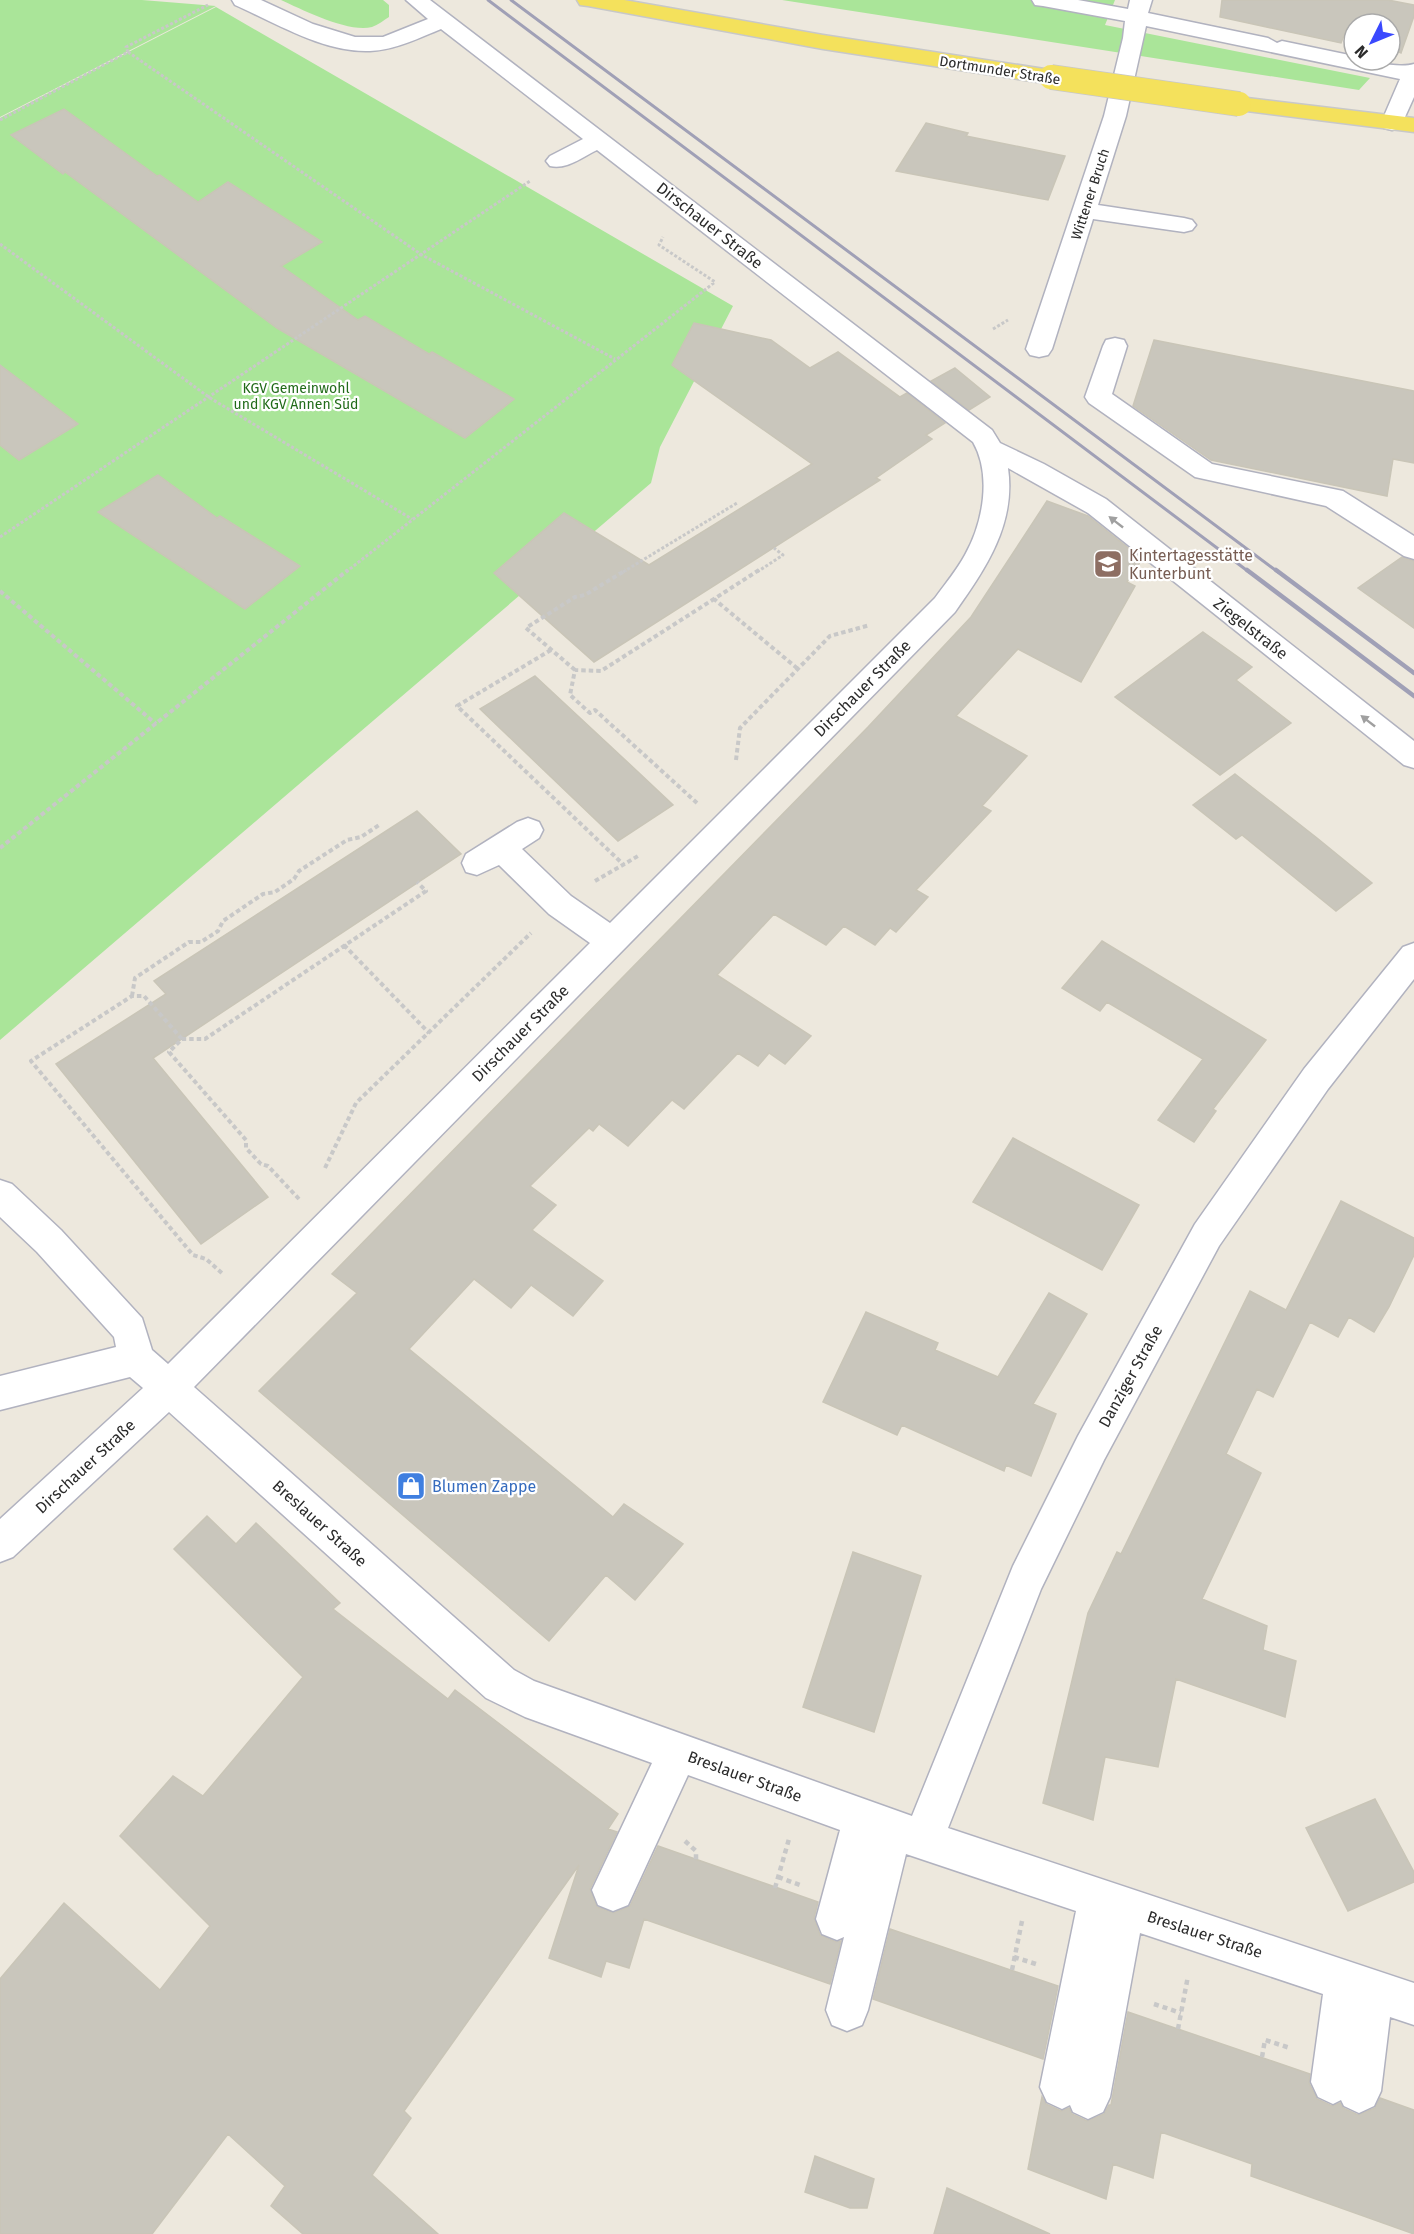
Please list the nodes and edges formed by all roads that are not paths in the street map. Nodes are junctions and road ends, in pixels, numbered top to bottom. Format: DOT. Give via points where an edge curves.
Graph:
graph roads {
  1 [pos="243,0"];
  2 [pos="417,0"];
  3 [pos="588,0"];
  4 [pos="1043,0"];
  5 [pos="1137,18"];
  6 [pos="443,20"];
  7 [pos="1414,74"];
  8 [pos="1403,124"];
  9 [pos="598,140"];
  10 [pos="558,161"];
  11 [pos="1085,210"];
  12 [pos="1184,225"];
  13 [pos="1115,346"];
  14 [pos="1039,349"];
  15 [pos="993,450"];
  16 [pos="1414,549"];
  17 [pos="1414,757"];
  18 [pos="528,830"];
  19 [pos="612,941"];
  20 [pos="1414,956"];
  21 [pos="0,1195"];
  22 [pos="136,1359"];
  23 [pos="169,1388"];
  24 [pos="0,1393"];
  25 [pos="0,1544"];
  26 [pos="678,1752"];
  27 [pos="893,1829"];
  28 [pos="613,1890"];
  29 [pos="1111,1903"];
  30 [pos="837,1919"];
  31 [pos="1359,1986"];
  32 [pos="1414,2004"];
  33 [pos="847,2010"];
  34 [pos="1346,2086"];
  35 [pos="1075,2092"];
  1 -- 6 [label="street" via="336,40 368,45"];
  2 -- 6 [label="street, Dirschauer Straße"];
  3 -- 8 [label="main road, Dortmunder Straße, bridge" via="1051,77"];
  4 -- 5 [label="street"];
  5 -- 7 [label="street"];
  5 -- 11 [label="street, Wittener Bruch" via="1115,116"];
  6 -- 9 [label="street, Dirschauer Straße"];
  7 -- 8 [label="street"];
  9 -- 10 [label="street"];
  9 -- 15 [label="street, Dirschauer Straße" via="983,436"];
  11 -- 12 [label="street"];
  11 -- 14 [label="street, Wittener Bruch"];
  13 -- 16 [label="street" via="1098,397 1204,471 1334,498"];
  17 -- 15 [label="street, Ziegelstraße, one-way" via="1097,506"];
  15 -- 19 [label="street, Dirschauer Straße" via="996,488 991,522 981,551 945,605"];
  18 -- 19 [label="street" via="489,855"];
  19 -- 23 [label="street, Dirschauer Straße"];
  20 -- 27 [label="street, Danziger Straße" via="1316,1079 1207,1235 1091,1448"];
  21 -- 22 [label="street" via="130,1330"];
  22 -- 23 [label="street"];
  22 -- 24 [label="street"];
  23 -- 25 [label="street, Dirschauer Straße"];
  23 -- 26 [label="street, Breslauer Straße" via="500,1684 525,1697"];
  26 -- 27 [label="street, Breslauer Straße"];
  26 -- 28 [label="street"];
  27 -- 29 [label="street, Breslauer Straße"];
  27 -- 30 [label="street"];
  27 -- 33 [label="street"];
  29 -- 31 [label="street, Breslauer Straße"];
  29 -- 35 [label="street"];
  31 -- 32 [label="street, Breslauer Straße"];
  31 -- 34 [label="street"];
}
